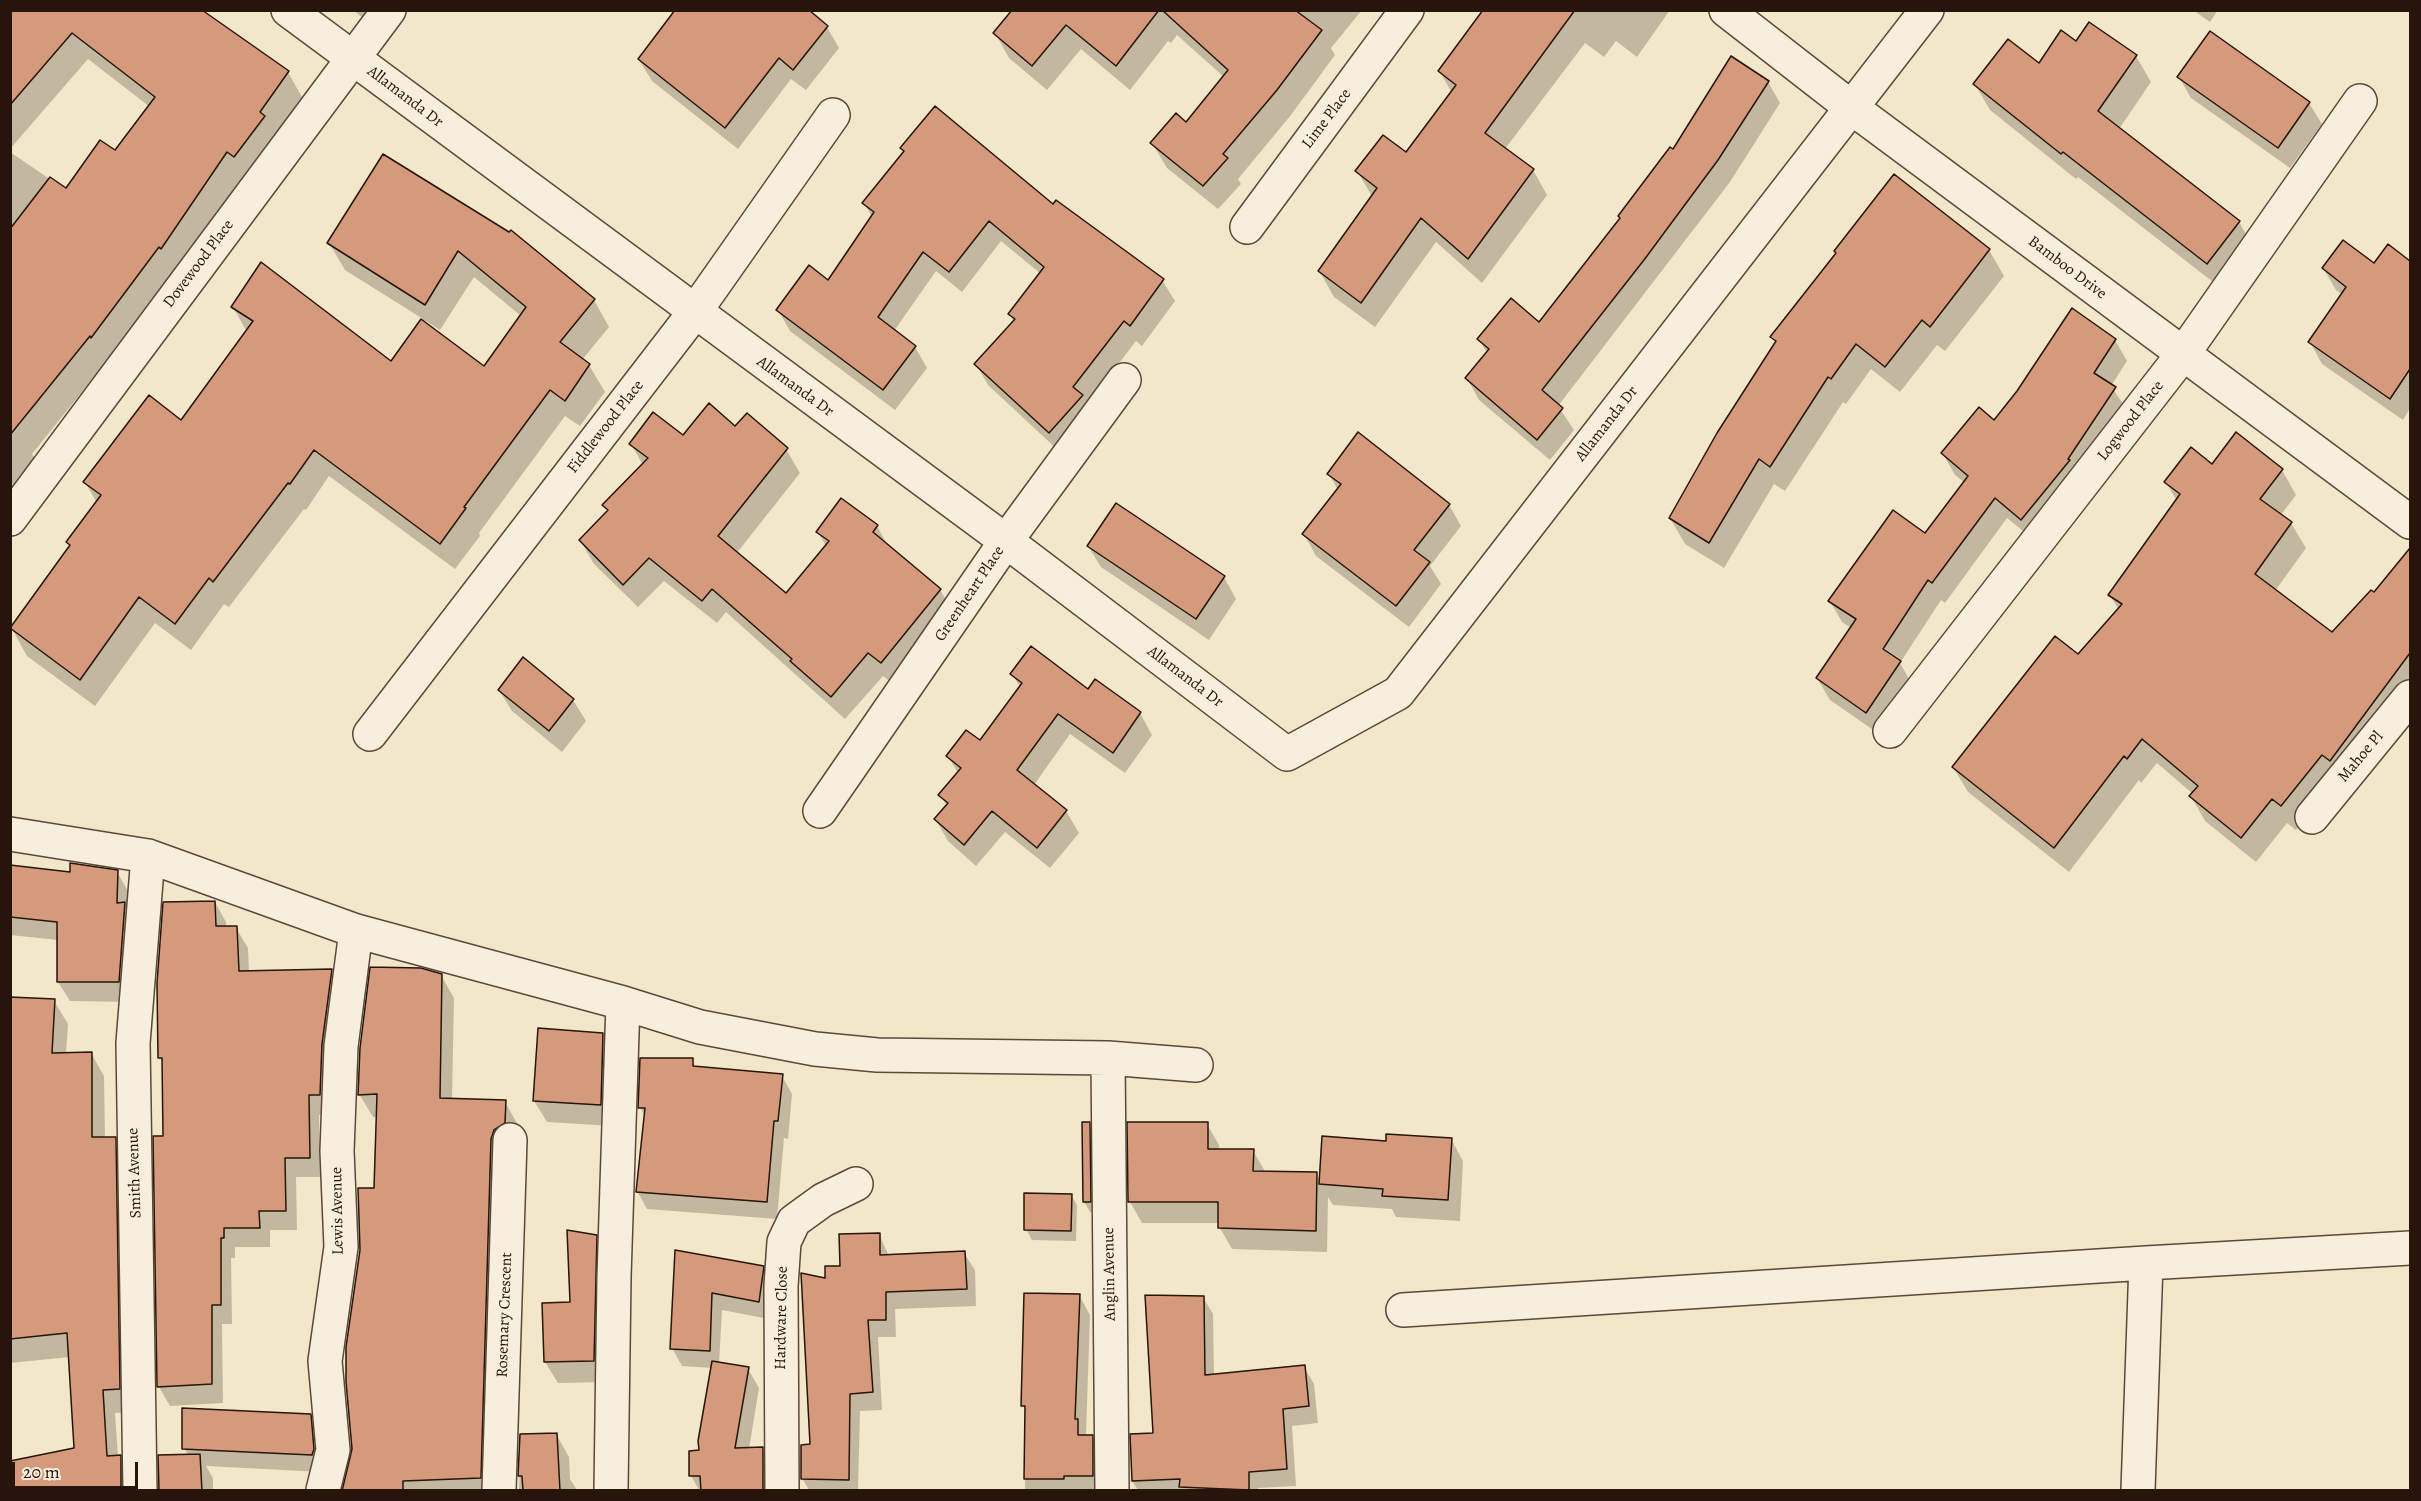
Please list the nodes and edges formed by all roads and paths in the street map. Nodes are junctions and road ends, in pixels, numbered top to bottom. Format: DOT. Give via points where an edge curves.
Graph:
graph roads {
  1 [pos="288,10"];
  2 [pos="389,10"];
  3 [pos="1407,10"];
  4 [pos="1726,10"];
  5 [pos="1927,10"];
  6 [pos="352,58"];
  7 [pos="2360,101"];
  8 [pos="1852,108"];
  9 [pos="833,115"];
  10 [pos="1247,227"];
  11 [pos="694,312"];
  12 [pos="2183,354"];
  13 [pos="1124,380"];
  14 [pos="10,519"];
  15 [pos="2410,522"];
  16 [pos="1006,541"];
  17 [pos="2410,698"];
  18 [pos="1890,731"];
  19 [pos="370,734"];
  20 [pos="820,812"];
  21 [pos="2312,817"];
  22 [pos="10,834"];
  23 [pos="148,856"];
  24 [pos="356,931"];
  25 [pos="622,1003"];
  26 [pos="1108,1058"];
  27 [pos="1196,1065"];
  28 [pos="510,1140"];
  29 [pos="856,1184"];
  30 [pos="2410,1248"];
  31 [pos="2146,1263"];
  32 [pos="1403,1310"];
  33 [pos="140,1491"];
  34 [pos="323,1491"];
  35 [pos="499,1491"];
  36 [pos="611,1491"];
  37 [pos="782,1491"];
  38 [pos="1112,1491"];
  39 [pos="2138,1491"];
  1 -- 6 [label="street, Allamanda Dr"];
  2 -- 6 [label="street, Dovewood Place"];
  3 -- 10 [label="street, Lime Place"];
  4 -- 8 [label="street, Bamboo Drive"];
  5 -- 8 [label="street, Allamanda Dr"];
  6 -- 11 [label="street, Allamanda Dr"];
  6 -- 14 [label="street, Dovewood Place"];
  7 -- 12 [label="street, Logwood Place"];
  8 -- 12 [label="street, Bamboo Drive"];
  8 -- 16 [label="street, Allamanda Dr" via="1398,693 1287,754"];
  9 -- 11 [label="street, Fiddlewood Place"];
  11 -- 16 [label="street, Allamanda Dr"];
  11 -- 19 [label="street, Fiddlewood Place"];
  12 -- 15 [label="street, Bamboo Drive"];
  12 -- 18 [label="street, Logwood Place"];
  13 -- 16 [label="street, Greenheart Place"];
  16 -- 20 [label="street, Greenheart Place"];
  17 -- 21 [label="street, Mahoe Pl"];
  22 -- 23 [label="street"];
  23 -- 24 [label="street"];
  23 -- 33 [label="street, Smith Avenue" via="133,1042"];
  24 -- 25 [label="street"];
  24 -- 34 [label="street, Lewis Avenue" via="341,1046 337,1151 341,1247 325,1361 333,1450"];
  25 -- 26 [label="street" via="700,1027 815,1049 877,1055"];
  25 -- 36 [label="street"];
  26 -- 27 [label="street"];
  26 -- 38 [label="street, Anglin Avenue"];
  28 -- 35 [label="street, Rosemary Crescent"];
  29 -- 37 [label="street, Hardware Close" via="823,1200 794,1221 784,1242"];
  30 -- 31 [label="street"];
  31 -- 32 [label="street"];
  31 -- 39 [label="street"];
}
